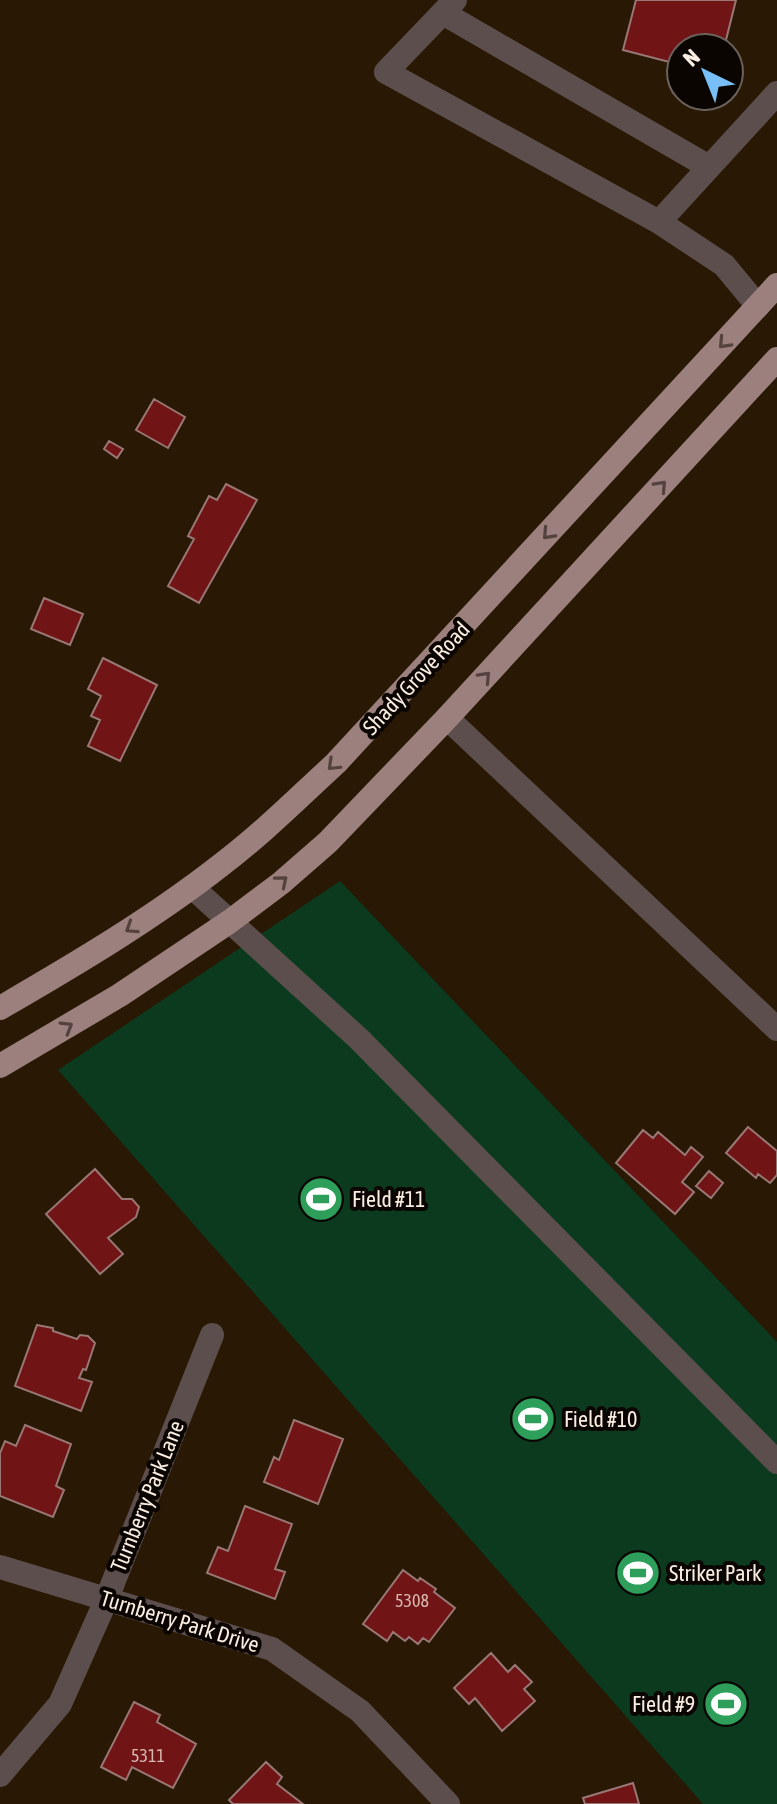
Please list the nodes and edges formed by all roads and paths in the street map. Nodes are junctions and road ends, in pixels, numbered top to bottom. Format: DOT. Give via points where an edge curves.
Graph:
graph roads {
  1 [pos="449,7"];
  2 [pos="777,93"];
  3 [pos="709,167"];
  4 [pos="659,222"];
  5 [pos="777,285"];
  6 [pos="758,306"];
  7 [pos="777,359"];
  8 [pos="447,718"];
  9 [pos="192,887"];
  10 [pos="229,922"];
  11 [pos="0,1008"];
  12 [pos="777,1029"];
  13 [pos="0,1066"];
  14 [pos="212,1335"];
  15 [pos="777,1462"];
  16 [pos="0,1567"];
  17 [pos="107,1598"];
  18 [pos="0,1775"];
  19 [pos="448,1804"];
  1 -- 3 [label="street"];
  1 -- 4 [label="street" via="386,72"];
  2 -- 3 [label="street"];
  3 -- 4 [label="street"];
  4 -- 6 [label="street" via="724,265"];
  5 -- 6 [label="main road, Shady Grove Road"];
  6 -- 9 [label="main road, Shady Grove Road, one-way" via="336,763"];
  8 -- 7 [label="main road, one-way"];
  10 -- 8 [label="main road, one-way" via="328,842"];
  8 -- 12 [label="street"];
  9 -- 10 [label="street"];
  9 -- 11 [label="main road, Shady Grove Road, one-way"];
  13 -- 10 [label="main road, one-way"];
  10 -- 15 [label="street" via="359,1039"];
  14 -- 17 [label="street, Turnberry Park Lane"];
  16 -- 17 [label="street, Turnberry Park Drive"];
  17 -- 18 [label="street, Turnberry Park Lane" via="60,1704"];
  17 -- 19 [label="street, Turnberry Park Drive" via="272,1649 360,1711"];
}
